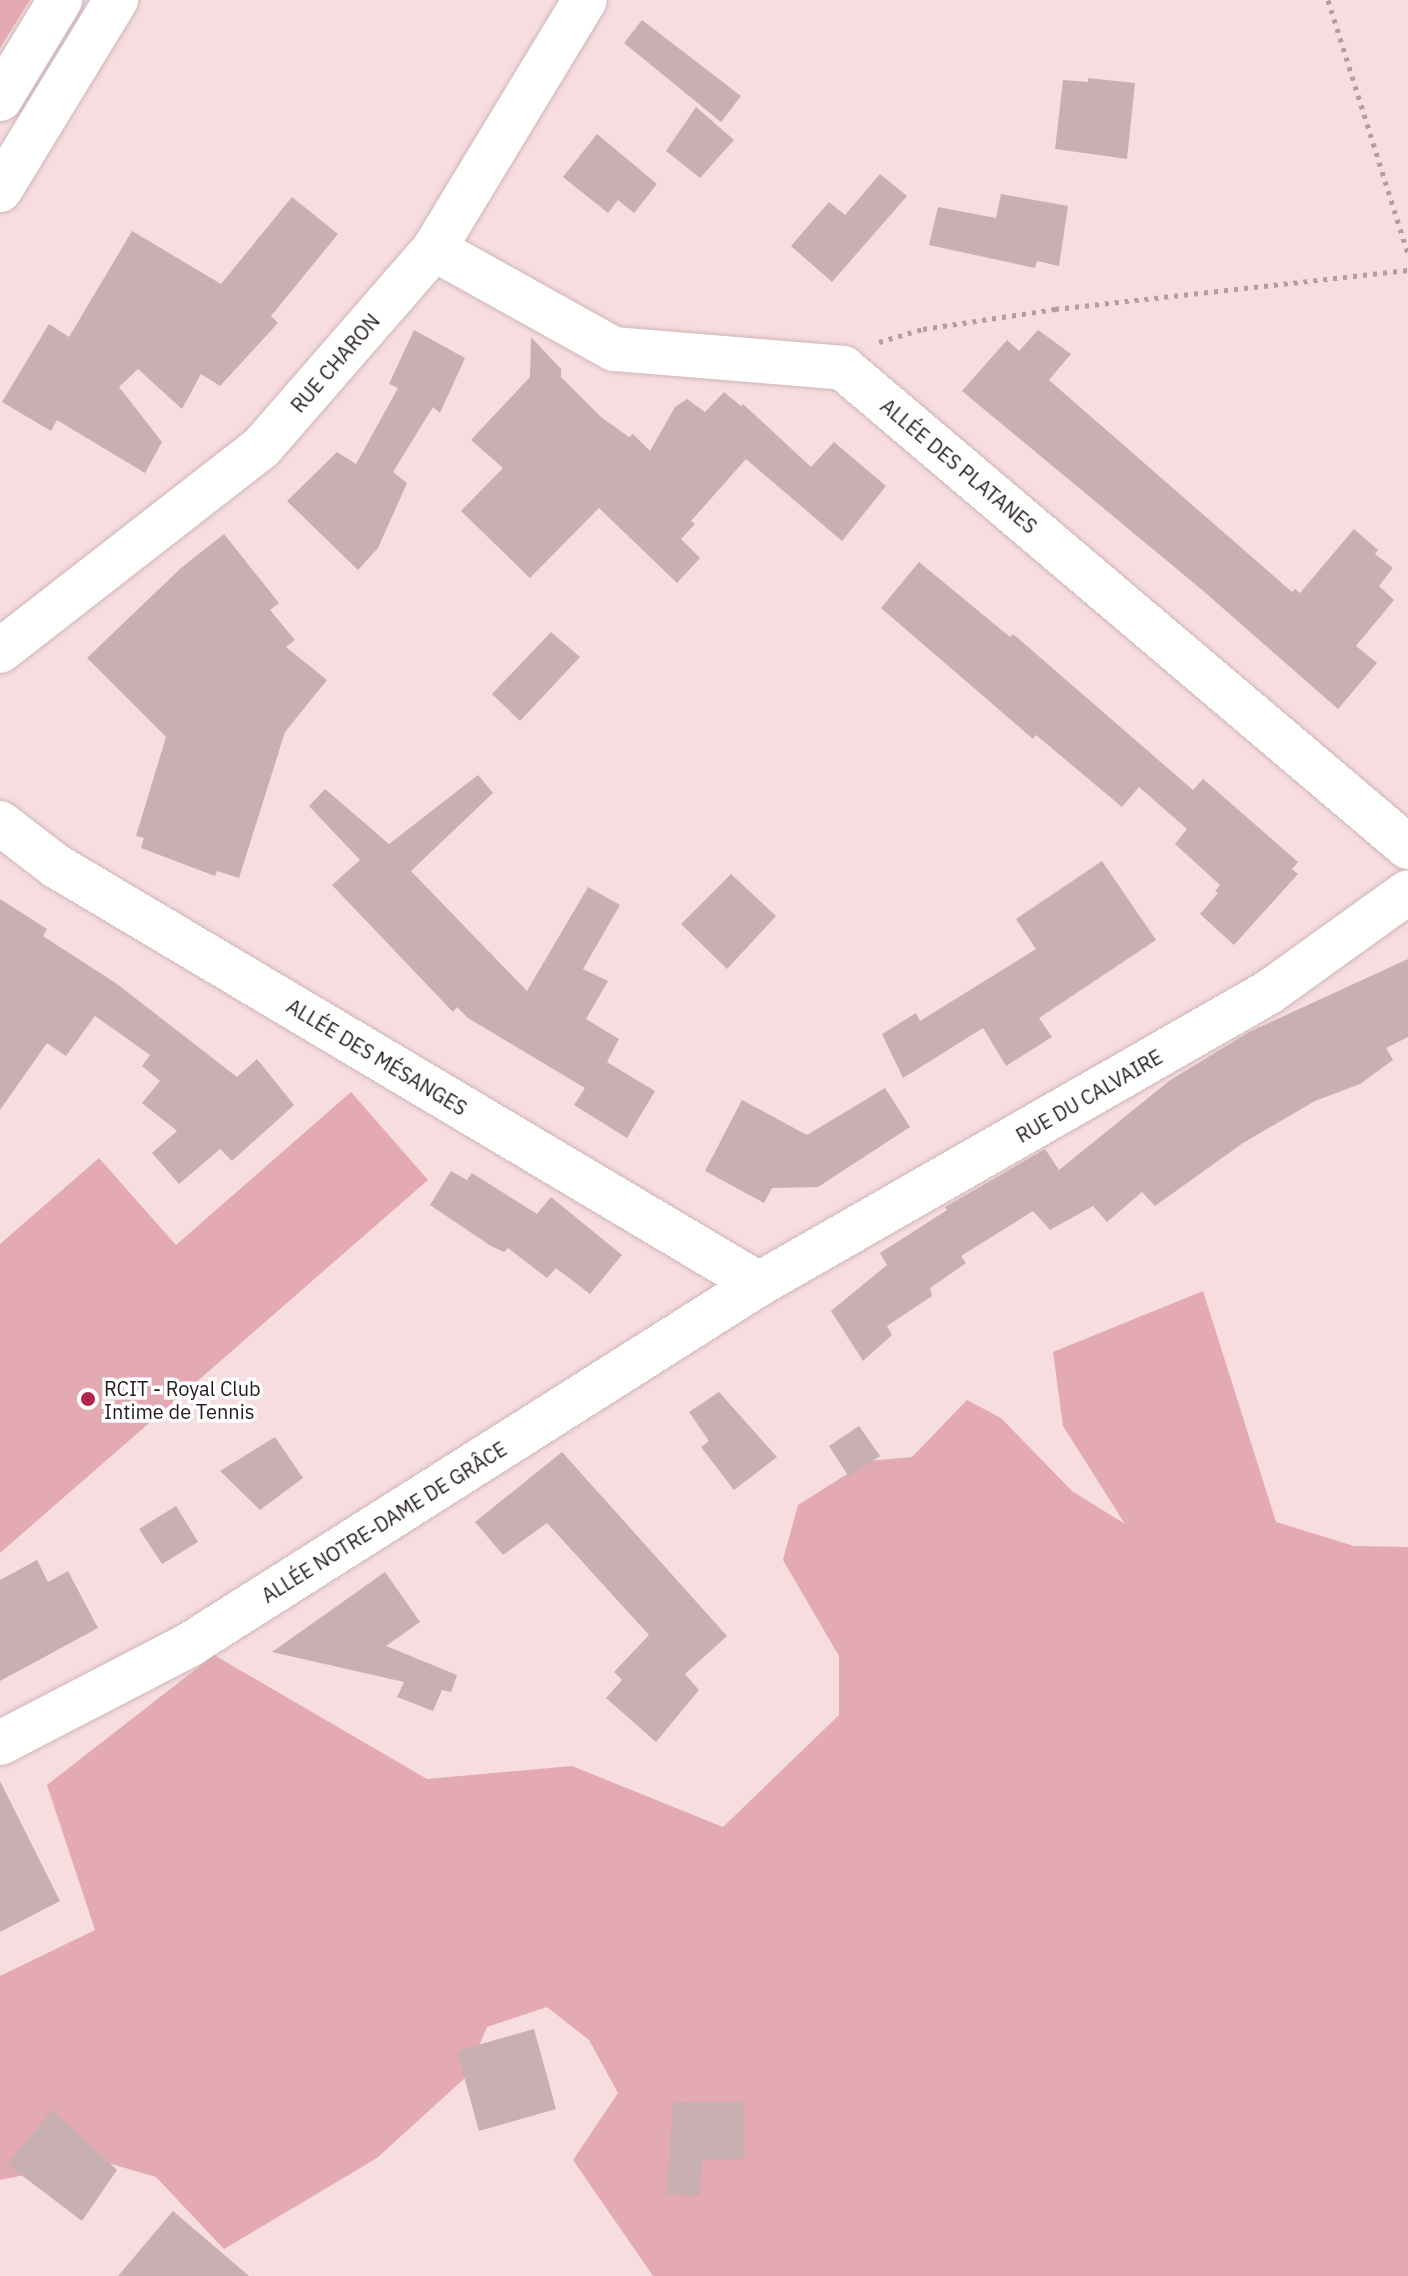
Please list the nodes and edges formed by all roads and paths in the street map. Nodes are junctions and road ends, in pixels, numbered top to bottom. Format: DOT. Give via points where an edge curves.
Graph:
graph roads {
  1 [pos="60,0"];
  2 [pos="116,0"];
  3 [pos="585,0"];
  4 [pos="1328,0"];
  5 [pos="0,99"];
  6 [pos="0,190"];
  7 [pos="434,249"];
  8 [pos="1408,253"];
  9 [pos="1408,270"];
  10 [pos="843,368"];
  11 [pos="0,651"];
  12 [pos="0,823"];
  13 [pos="1408,847"];
  14 [pos="1408,892"];
  15 [pos="759,1284"];
  16 [pos="0,1743"];
  1 -- 5 [label="street"];
  2 -- 6 [label="street"];
  3 -- 7 [label="street, RUE CHARON"];
  4 -- 8 [label="path"];
  7 -- 10 [label="street" via="614,349"];
  7 -- 11 [label="street, RUE CHARON" via="261,448"];
  9 -- 10 [label="path" via="923,329 867,346"];
  10 -- 13 [label="street, ALLÉE DES PLATANES"];
  12 -- 15 [label="street, ALLÉE DES MÉSANGES" via="56,866"];
  14 -- 15 [label="street, RUE DU CALVAIRE" via="1269,992"];
  15 -- 16 [label="street, ALLÉE NOTRE-DAME DE GRÂCE" via="189,1645"];
}
